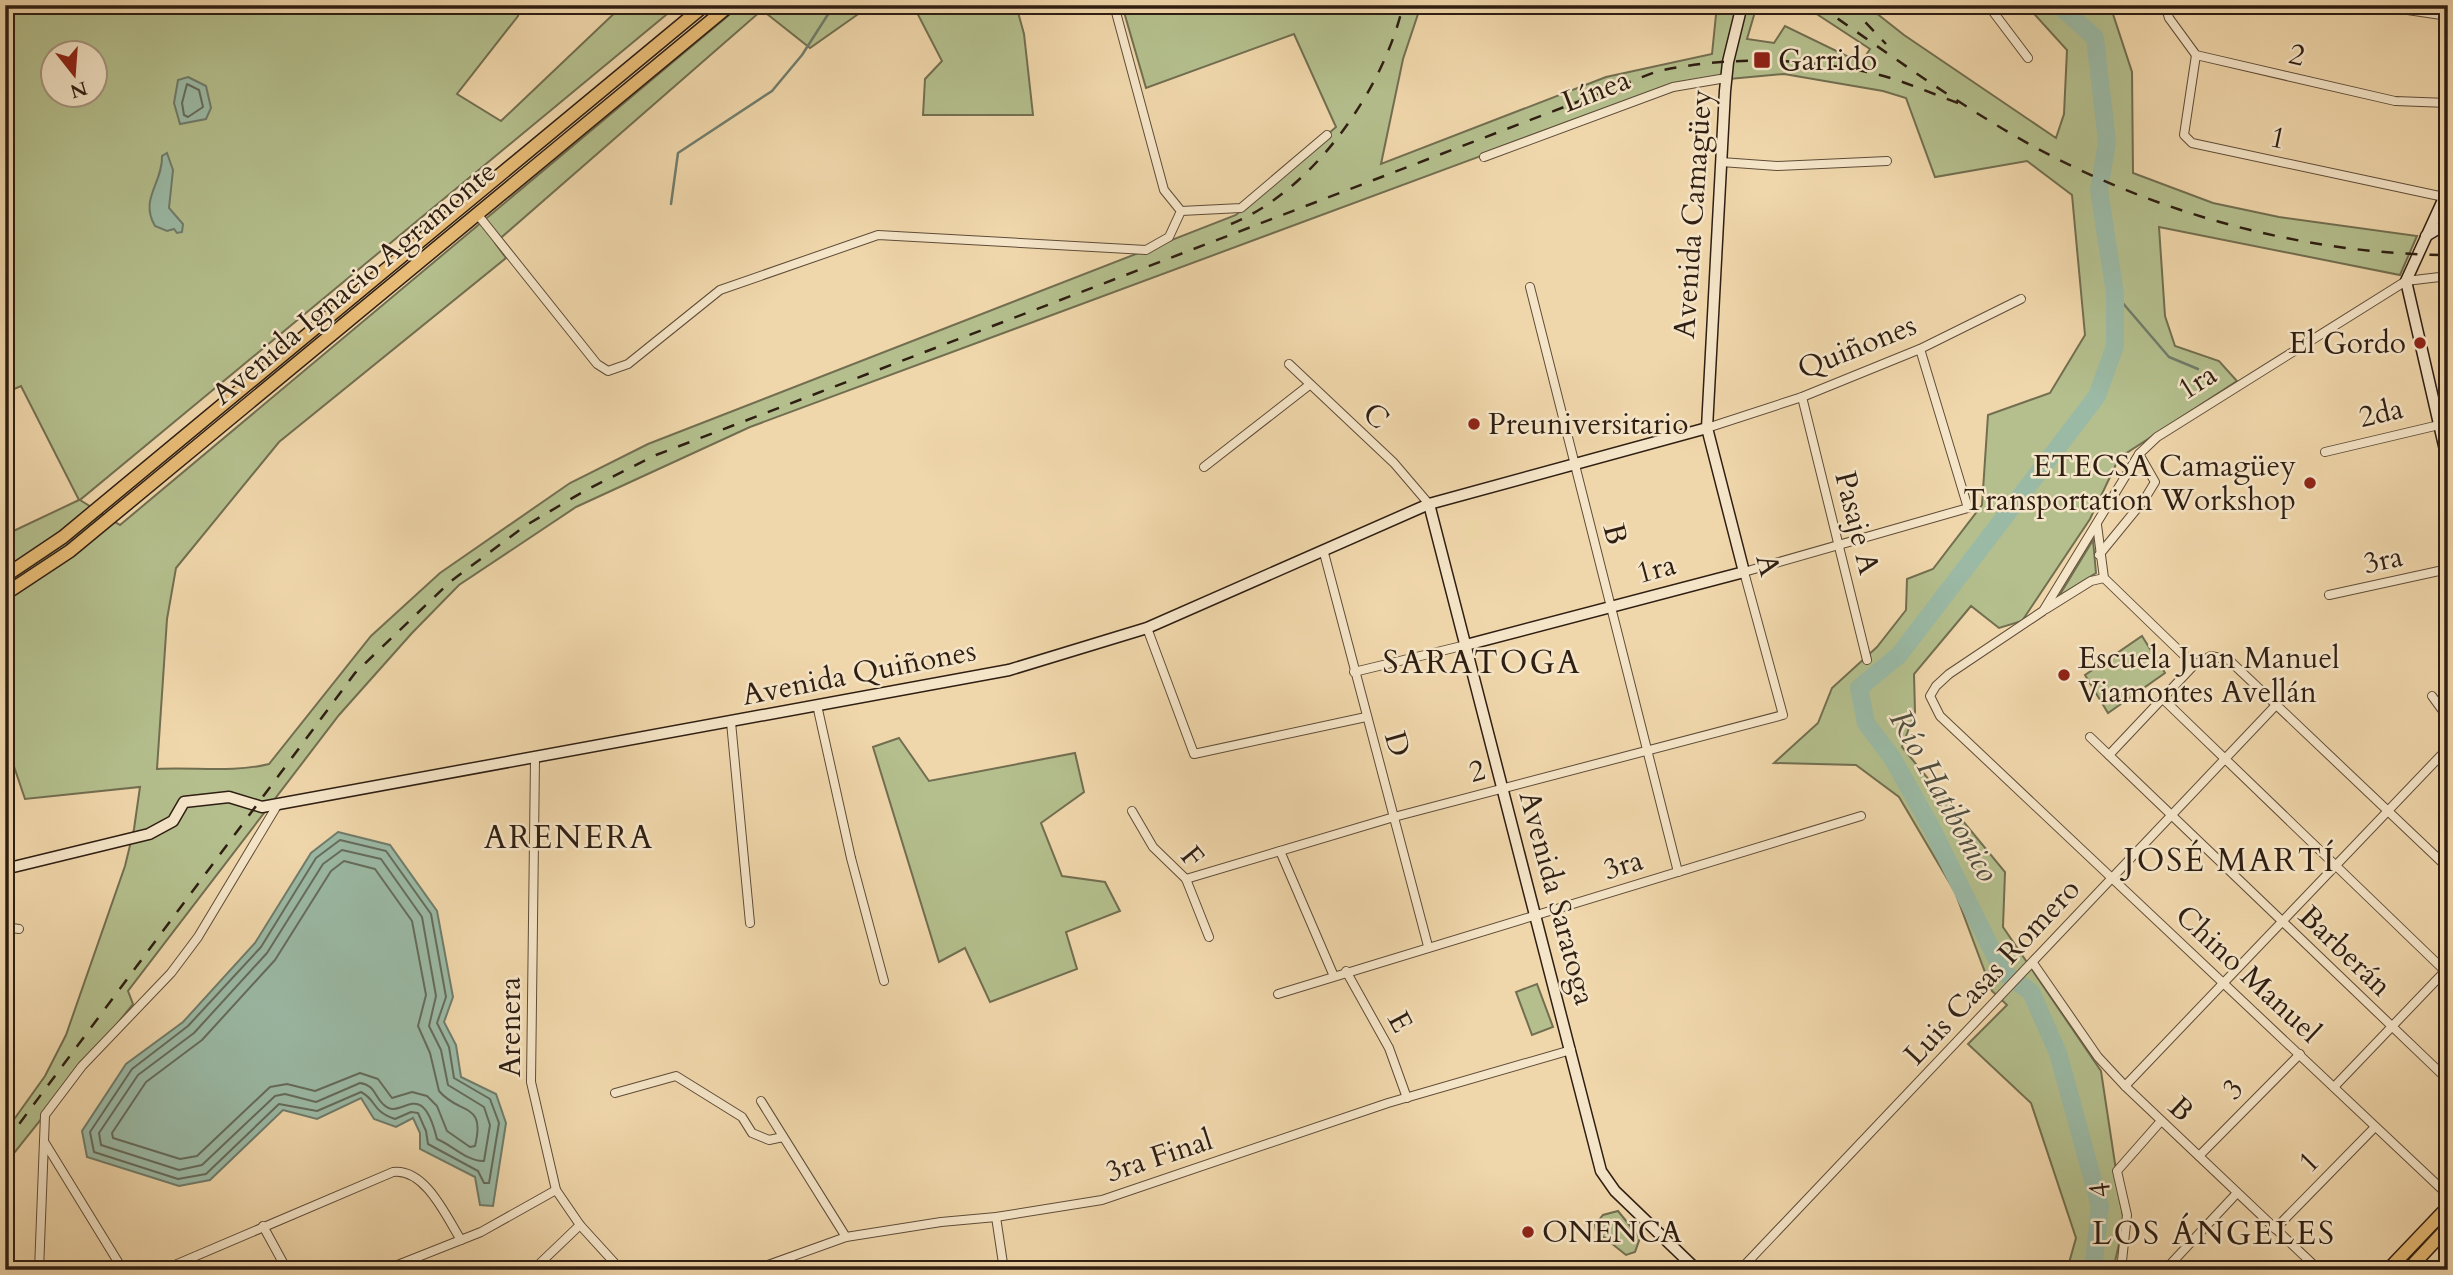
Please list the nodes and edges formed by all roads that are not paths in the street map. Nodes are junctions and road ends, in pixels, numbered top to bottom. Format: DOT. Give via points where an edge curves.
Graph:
graph roads {
  1 [pos="705,5"];
  2 [pos="730,5"];
  3 [pos="1114,5"];
  4 [pos="1742,5"];
  5 [pos="1988,5"];
  6 [pos="2165,5"];
  7 [pos="2374,5"];
  8 [pos="2448,16"];
  9 [pos="2196,55"];
  10 [pos="2028,58"];
  11 [pos="1726,78"];
  12 [pos="2448,103"];
  13 [pos="1326,135"];
  14 [pos="1484,157"];
  15 [pos="1887,161"];
  16 [pos="1721,162"];
  17 [pos="2446,193"];
  18 [pos="1181,211"];
  19 [pos="478,215"];
  20 [pos="2448,223"];
  21 [pos="2426,236"];
  22 [pos="2448,276"];
  23 [pos="2406,281"];
  24 [pos="1530,287"];
  25 [pos="2021,299"];
  26 [pos="1920,349"];
  27 [pos="1289,365"];
  28 [pos="1308,386"];
  29 [pos="1801,397"];
  30 [pos="2443,424"];
  31 [pos="1707,428"];
  32 [pos="2325,452"];
  33 [pos="2139,454"];
  34 [pos="1574,463"];
  35 [pos="2448,463"];
  36 [pos="1204,467"];
  37 [pos="1429,504"];
  38 [pos="2097,524"];
  39 [pos="1840,546"];
  40 [pos="1324,553"];
  41 [pos="2099,555"];
  42 [pos="2448,569"];
  43 [pos="1744,572"];
  44 [pos="5,576"];
  45 [pos="2104,578"];
  46 [pos="5,594"];
  47 [pos="2329,595"];
  48 [pos="1610,607"];
  49 [pos="2043,611"];
  50 [pos="1147,628"];
  51 [pos="1466,645"];
  52 [pos="1867,660"];
  53 [pos="2194,665"];
  54 [pos="1354,672"];
  55 [pos="1930,696"];
  56 [pos="2432,696"];
  57 [pos="2163,699"];
  58 [pos="2277,704"];
  59 [pos="817,705"];
  60 [pos="1783,715"];
  61 [pos="1366,717"];
  62 [pos="2448,718"];
  63 [pos="731,722"];
  64 [pos="2090,737"];
  65 [pos="2448,748"];
  66 [pos="1647,750"];
  67 [pos="2109,755"];
  68 [pos="2225,758"];
  69 [pos="535,759"];
  70 [pos="1502,788"];
  71 [pos="278,804"];
  72 [pos="1132,811"];
  73 [pos="2387,811"];
  74 [pos="2172,815"];
  75 [pos="1861,816"];
  76 [pos="1394,817"];
  77 [pos="1280,851"];
  78 [pos="2334,865"];
  79 [pos="2448,868"];
  80 [pos="5,869"];
  81 [pos="1678,872"];
  82 [pos="2113,878"];
  83 [pos="1185,879"];
  84 [pos="1537,915"];
  85 [pos="2281,921"];
  86 [pos="750,922"];
  87 [pos="5,927"];
  88 [pos="19,929"];
  89 [pos="1209,937"];
  90 [pos="1428,946"];
  91 [pos="2033,963"];
  92 [pos="2446,969"];
  93 [pos="1346,971"];
  94 [pos="1333,975"];
  95 [pos="2223,980"];
  96 [pos="884,981"];
  97 [pos="1278,994"];
  98 [pos="2392,1027"];
  99 [pos="1572,1050"];
  100 [pos="2300,1054"];
  101 [pos="2448,1080"];
  102 [pos="2124,1086"];
  103 [pos="2334,1087"];
  104 [pos="615,1093"];
  105 [pos="1407,1098"];
  106 [pos="761,1101"];
  107 [pos="2161,1121"];
  108 [pos="2375,1127"];
  109 [pos="783,1137"];
  110 [pos="44,1141"];
  111 [pos="2199,1156"];
  112 [pos="556,1190"];
  113 [pos="2237,1193"];
  114 [pos="2448,1195"];
  115 [pos="2448,1207"];
  116 [pos="996,1217"];
  117 [pos="262,1226"];
  118 [pos="580,1226"];
  119 [pos="2448,1227"];
  120 [pos="2275,1229"];
  121 [pos="846,1237"];
  122 [pos="461,1240"];
  123 [pos="39,1270"];
  124 [pos="122,1270"];
  125 [pos="163,1270"];
  126 [pos="287,1270"];
  127 [pos="385,1270"];
  128 [pos="533,1270"];
  129 [pos="621,1270"];
  130 [pos="754,1270"];
  131 [pos="1004,1270"];
  132 [pos="1697,1270"];
  133 [pos="1740,1270"];
  134 [pos="2121,1270"];
  135 [pos="2165,1270"];
  136 [pos="2319,1270"];
  137 [pos="2388,1270"];
  138 [pos="2408,1270"];
  1 -- 44 [label="main road, Avenida Ignacio Agramonte" via="63,537"];
  2 -- 19 [label="main road, Avenida Ignacio Agramonte"];
  3 -- 18 [label="street" via="1164,190"];
  4 -- 11 [label="main road, Avenida Camagüey"];
  5 -- 10 [label="street"];
  6 -- 9 [label="street"];
  7 -- 8 [label="street"];
  9 -- 12 [label="street, 2" via="2395,101"];
  9 -- 17 [label="street, 1" via="2184,135 2192,143"];
  11 -- 14 [label="street, Línea" via="1673,86"];
  11 -- 16 [label="main road, Avenida Camagüey"];
  13 -- 18 [label="street" via="1241,208"];
  15 -- 16 [label="street" via="1777,166"];
  16 -- 31 [label="main road, Avenida Camagüey"];
  17 -- 21 [label="main road"];
  18 -- 19 [label="street" via="1169,237 1146,250 878,235 720,290 628,364 608,371 597,364"];
  19 -- 46 [label="main road, Avenida Ignacio Agramonte" via="71,551"];
  20 -- 21 [label="main road"];
  21 -- 23 [label="main road"];
  22 -- 23 [label="street, 1ra"];
  23 -- 30 [label="main road"];
  23 -- 33 [label="street, 1ra" via="2183,419"];
  24 -- 34 [label="street, B"];
  25 -- 26 [label="street, Quiñones"];
  26 -- 29 [label="street, Quiñones"];
  26 -- 39 [label="street, 1ra" via="1968,508"];
  27 -- 28 [label="street, C"];
  28 -- 36 [label="street"];
  28 -- 37 [label="street, C" via="1394,463"];
  29 -- 31 [label="street, Quiñones"];
  29 -- 39 [label="street, Pasaje A"];
  30 -- 32 [label="street, 2da"];
  30 -- 35 [label="main road"];
  31 -- 34 [label="main road, Avenida Quiñones"];
  31 -- 43 [label="main road, A"];
  33 -- 38 [label="street, 1ra"];
  33 -- 41 [label="street" via="2155,482"];
  34 -- 37 [label="main road, Avenida Quiñones"];
  34 -- 48 [label="street, B"];
  37 -- 40 [label="main road, Avenida Quiñones"];
  37 -- 51 [label="main road, Avenida Saratoga"];
  38 -- 41 [label="street"];
  38 -- 49 [label="street, 1ra"];
  39 -- 43 [label="street, 1ra"];
  39 -- 52 [label="street, Pasaje A"];
  40 -- 50 [label="main road, Avenida Quiñones"];
  40 -- 54 [label="street, D"];
  41 -- 45 [label="street"];
  42 -- 47 [label="street, 3ra"];
  43 -- 48 [label="main road, 1ra"];
  43 -- 60 [label="street, A"];
  45 -- 49 [label="street, 1ra" via="2091,581"];
  45 -- 53 [label="street"];
  48 -- 51 [label="main road, 1ra"];
  48 -- 66 [label="street, B"];
  49 -- 55 [label="street, 1ra" via="1949,674"];
  50 -- 59 [label="main road, Avenida Quiñones" via="1009,670"];
  50 -- 61 [label="street" via="1194,754"];
  51 -- 54 [label="street, 1ra"];
  51 -- 70 [label="main road, Avenida Saratoga"];
  53 -- 57 [label="street"];
  53 -- 58 [label="street" via="2211,656 2229,660"];
  54 -- 61 [label="street, D"];
  55 -- 82 [label="street, Chino Manuel" via="1940,716"];
  56 -- 62 [label="street"];
  57 -- 67 [label="street"];
  57 -- 68 [label="street"];
  58 -- 68 [label="street, Luis Casas Romero"];
  58 -- 73 [label="street"];
  59 -- 63 [label="main road, Avenida Quiñones"];
  59 -- 96 [label="street"];
  60 -- 66 [label="street, 2"];
  61 -- 76 [label="street, D"];
  63 -- 69 [label="main road, Avenida Quiñones"];
  63 -- 86 [label="street"];
  64 -- 67 [label="street, Barberán"];
  65 -- 73 [label="street"];
  66 -- 70 [label="street, 2"];
  66 -- 81 [label="street, B"];
  67 -- 74 [label="street, Barberán"];
  68 -- 74 [label="street, Luis Casas Romero"];
  68 -- 78 [label="street"];
  69 -- 71 [label="main road, Avenida Quiñones"];
  69 -- 112 [label="street, Arenera" via="531,1082"];
  70 -- 76 [label="street, 2"];
  70 -- 84 [label="main road, Avenida Saratoga"];
  71 -- 80 [label="main road, Avenida Quiñones" via="254,807 229,797 184,802 173,821 149,834"];
  71 -- 110 [label="street" via="171,974 55,1099 45,1115"];
  72 -- 83 [label="street, F" via="1153,847"];
  73 -- 78 [label="street"];
  73 -- 79 [label="street"];
  74 -- 82 [label="street, Luis Casas Romero"];
  74 -- 85 [label="street, Barberán"];
  75 -- 81 [label="street, 3ra"];
  76 -- 77 [label="street, 2"];
  76 -- 90 [label="street, D"];
  77 -- 83 [label="street, 2"];
  77 -- 94 [label="street"];
  78 -- 85 [label="street"];
  78 -- 92 [label="street"];
  81 -- 84 [label="street, 3ra"];
  82 -- 91 [label="street, Luis Casas Romero"];
  82 -- 95 [label="street, Chino Manuel"];
  83 -- 89 [label="street, F"];
  84 -- 90 [label="street, 3ra"];
  84 -- 99 [label="main road, Avenida Saratoga"];
  85 -- 95 [label="street"];
  85 -- 98 [label="street, Barberán"];
  87 -- 88 [label="street"];
  90 -- 93 [label="street, 3ra"];
  91 -- 102 [label="street, B" via="2098,1057"];
  91 -- 133 [label="street, Luis Casas Romero"];
  92 -- 98 [label="street"];
  93 -- 94 [label="street, 3ra"];
  93 -- 105 [label="street, E" via="1389,1048"];
  94 -- 97 [label="street, 3ra"];
  95 -- 100 [label="street, Chino Manuel"];
  95 -- 102 [label="street"];
  98 -- 101 [label="street, Barberán"];
  98 -- 103 [label="street"];
  99 -- 105 [label="street, 3ra Final"];
  99 -- 132 [label="main road, Avenida Saratoga" via="1601,1171 1615,1191"];
  100 -- 103 [label="street, Chino Manuel"];
  100 -- 111 [label="street, 3"];
  102 -- 107 [label="street, B"];
  103 -- 108 [label="street, Chino Manuel"];
  104 -- 109 [label="street" via="676,1076 742,1117 752,1133 769,1140"];
  105 -- 116 [label="street, 3ra Final" via="1102,1199"];
  106 -- 109 [label="street"];
  107 -- 111 [label="street, B"];
  107 -- 134 [label="street, 4" via="2117,1171 2127,1215"];
  108 -- 114 [label="street, Chino Manuel"];
  108 -- 120 [label="street, 1"];
  109 -- 121 [label="street"];
  110 -- 123 [label="street"];
  110 -- 124 [label="street"];
  111 -- 113 [label="street, B"];
  112 -- 118 [label="street, Arenera"];
  112 -- 122 [label="street"];
  113 -- 120 [label="street, B"];
  113 -- 135 [label="street"];
  115 -- 137 [label="main road"];
  116 -- 121 [label="street, 3ra Final"];
  116 -- 131 [label="street"];
  117 -- 122 [label="street" via="404,1171 434,1198"];
  117 -- 125 [label="street"];
  117 -- 126 [label="street"];
  118 -- 128 [label="street"];
  118 -- 129 [label="street, Arenera"];
  119 -- 138 [label="main road"];
  120 -- 136 [label="street, B"];
  121 -- 130 [label="street, 3ra Final"];
  122 -- 127 [label="street"];
}
